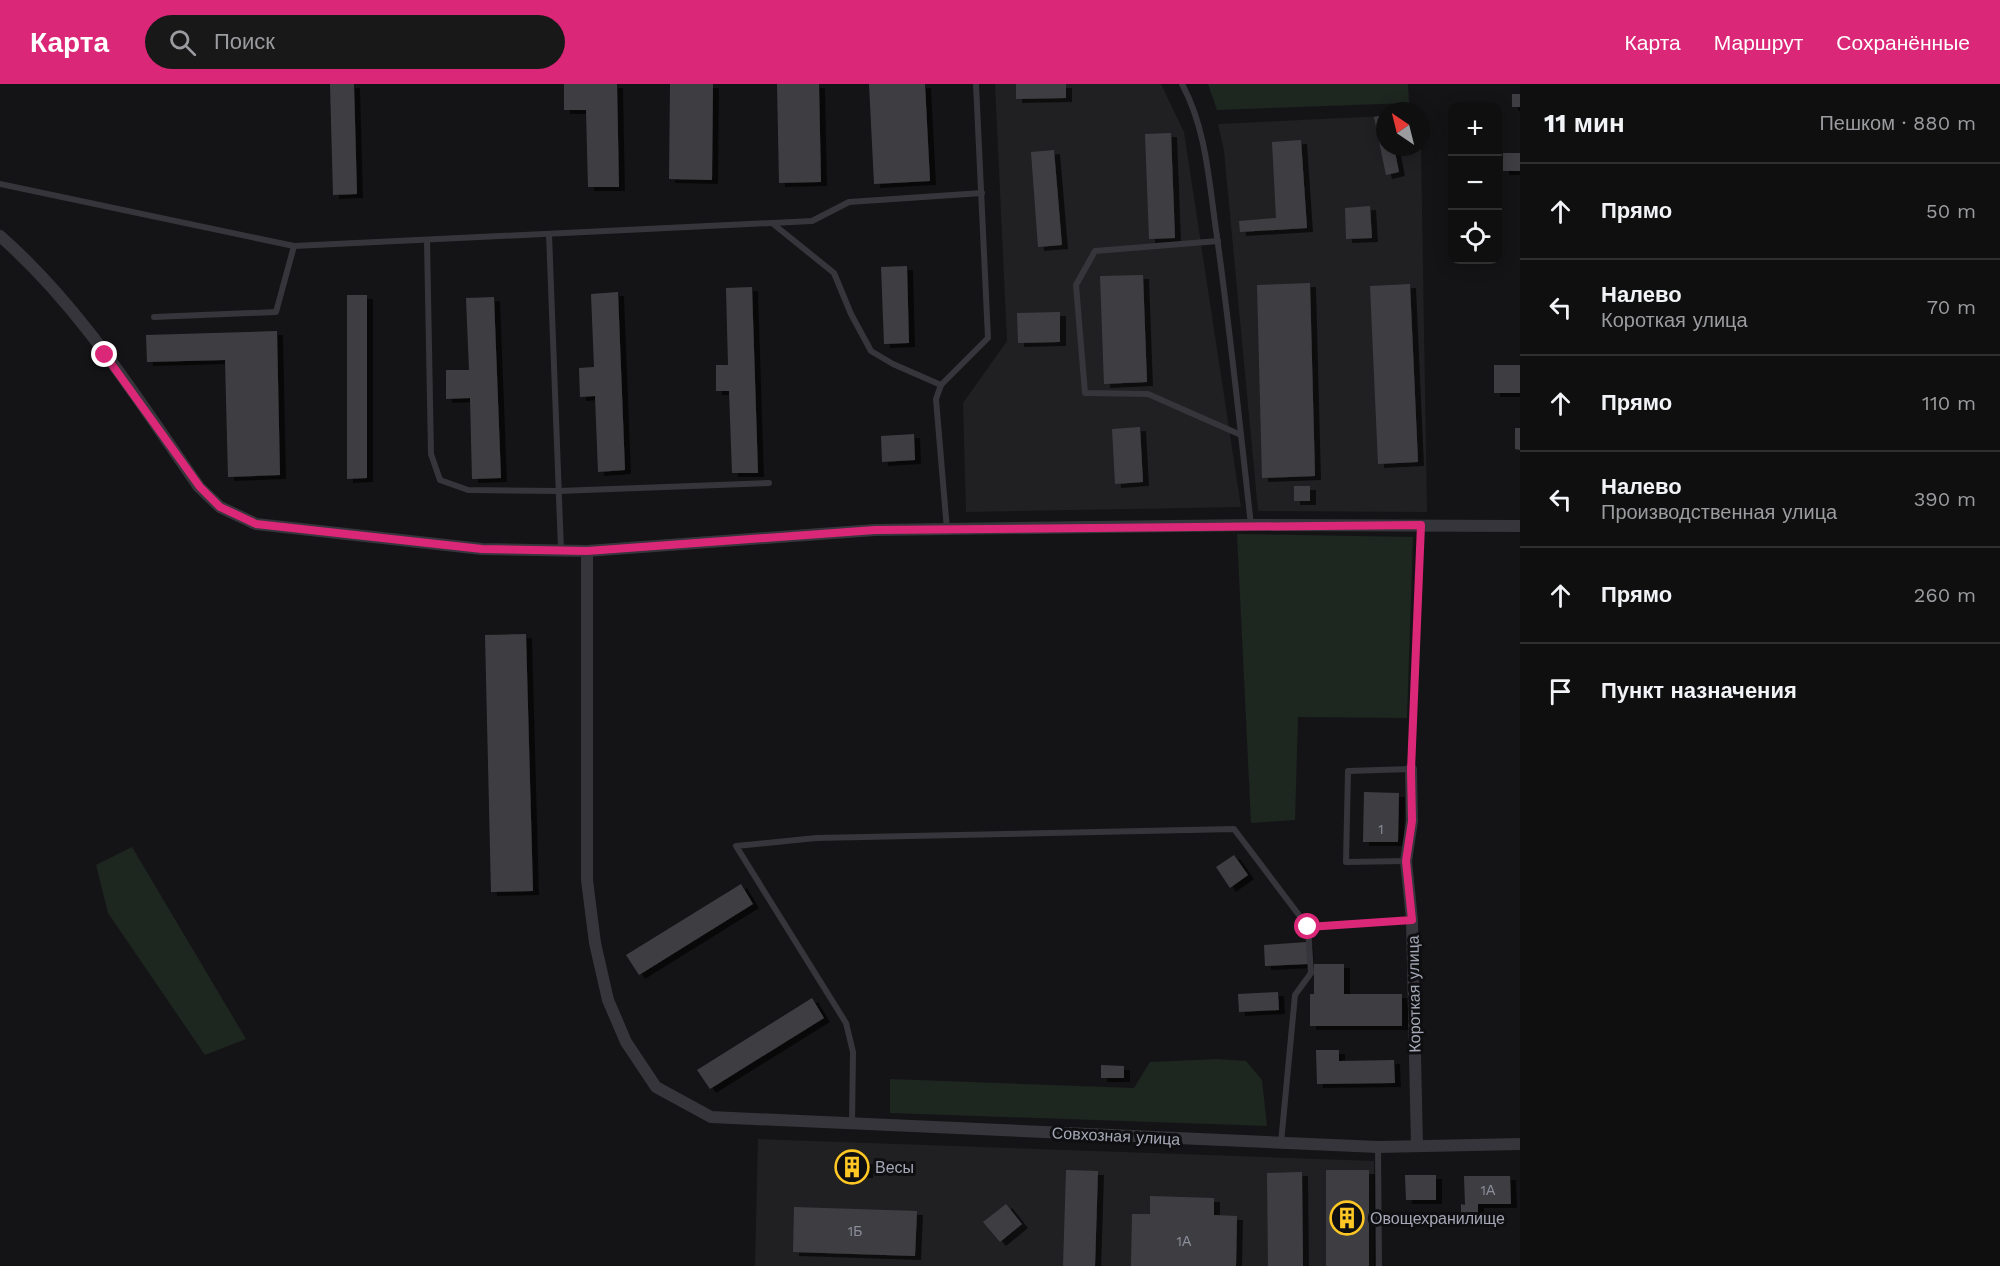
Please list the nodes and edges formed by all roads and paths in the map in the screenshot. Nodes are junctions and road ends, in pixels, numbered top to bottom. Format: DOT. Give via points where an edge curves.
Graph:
graph roads {
  1 [pos="976,84"];
  2 [pos="1182,84"];
  3 [pos="0,184"];
  4 [pos="982,193"];
  5 [pos="772,223"];
  6 [pos="549,234"];
  7 [pos="0,236"];
  8 [pos="427,240"];
  9 [pos="1218,241"];
  10 [pos="294,246"];
  11 [pos="154,317"];
  12 [pos="941,385"];
  13 [pos="1241,435"];
  14 [pos="769,483"];
  15 [pos="559,491"];
  16 [pos="1251,525"];
  17 [pos="1421,525"];
  18 [pos="1520,526"];
  19 [pos="947,530"];
  20 [pos="561,550"];
  21 [pos="587,551"];
  22 [pos="1411,770"];
  23 [pos="1406,861"];
  24 [pos="1412,920"];
  25 [pos="1308,927"];
  26 [pos="852,1124"];
  27 [pos="1281,1143"];
  28 [pos="1520,1144"];
  29 [pos="1417,1146"];
  30 [pos="1378,1147"];
  31 [pos="1379,1266"];
  1 -- 4 [label="lane"];
  2 -- 9 [label="lane" via="1205,150"];
  3 -- 10 [label="lane"];
  4 -- 5 [label="lane" via="849,202 812,221"];
  4 -- 12 [label="lane" via="988,339"];
  5 -- 6 [label="lane"];
  5 -- 12 [label="lane" via="834,273 872,351"];
  6 -- 8 [label="lane"];
  6 -- 15 [label="lane"];
  7 -- 20 [label="street" via="67,304 200,487 220,507 256,524 482,549"];
  8 -- 10 [label="lane"];
  8 -- 15 [label="lane" via="431,454 440,480 468,490"];
  9 -- 13 [label="lane"];
  9 -- 13 [label="lane" via="1095,251 1076,285 1085,393 1148,394"];
  10 -- 11 [label="lane" via="276,312"];
  12 -- 19 [label="lane" via="936,399"];
  13 -- 16 [label="lane"];
  14 -- 15 [label="lane"];
  15 -- 20 [label="lane"];
  16 -- 17 [label="street"];
  16 -- 19 [label="street"];
  17 -- 18 [label="street"];
  17 -- 22 [label="path"];
  19 -- 21 [label="street" via="875,530"];
  20 -- 21 [label="street"];
  21 -- 26 [label="street, Совхозная улица" via="587,880 608,1000 626,1042 656,1087 711,1117"];
  22 -- 23 [label="street, Короткая улица" via="1412,821"];
  22 -- 23 [label="lane" via="1348,771 1347,862"];
  23 -- 24 [label="street, Короткая улица"];
  24 -- 25 [label="lane"];
  24 -- 29 [label="street, Короткая улица"];
  25 -- 26 [label="lane" via="1234,829 816,838 736,846 846,1023 853,1052"];
  25 -- 27 [label="lane" via="1311,973 1295,995"];
  26 -- 27 [label="street, Совхозная улица"];
  27 -- 30 [label="street, Совхозная улица"];
  28 -- 29 [label="street, Совхозная улица"];
  29 -- 30 [label="street, Совхозная улица"];
  30 -- 31 [label="lane"];
}
